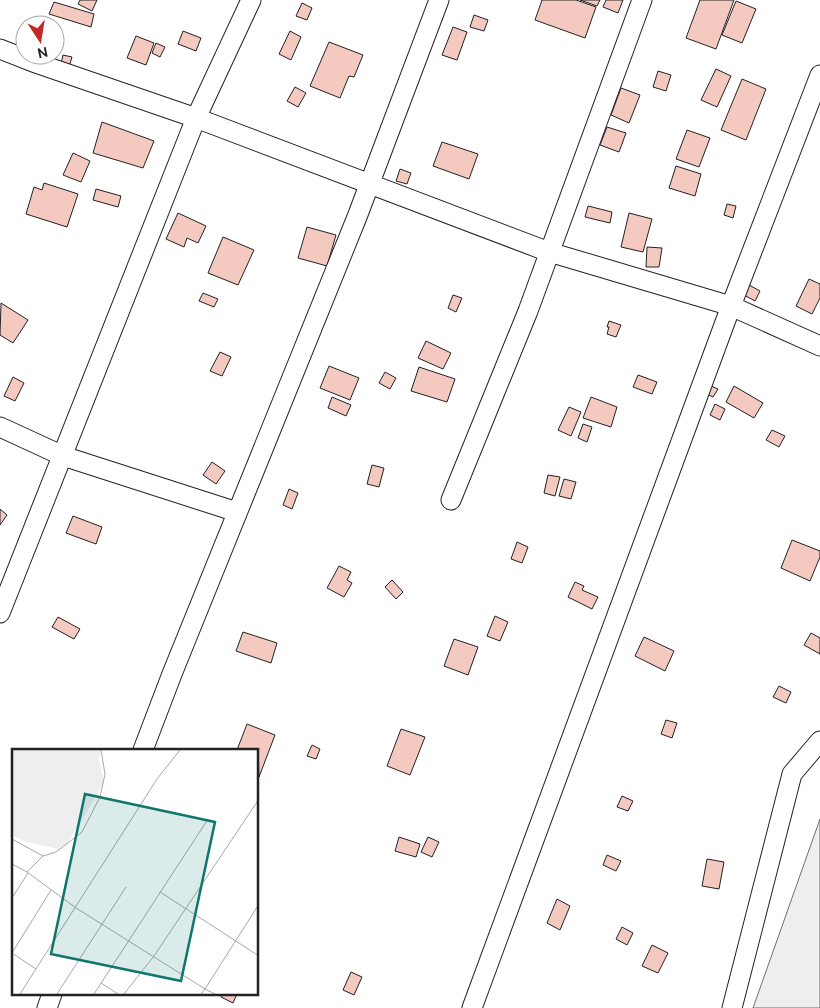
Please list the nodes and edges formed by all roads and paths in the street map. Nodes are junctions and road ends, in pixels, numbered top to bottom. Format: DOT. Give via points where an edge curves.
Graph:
graph roads {
  1 [pos="251,0"];
  2 [pos="439,0"];
  3 [pos="642,0"];
  4 [pos="0,49"];
  5 [pos="820,75"];
  6 [pos="196,118"];
  7 [pos="370,183"];
  8 [pos="549,252"];
  9 [pos="731,306"];
  10 [pos="820,346"];
  11 [pos="0,428"];
  12 [pos="63,456"];
  13 [pos="451,500"];
  14 [pos="238,512"];
  15 [pos="0,613"];
  16 [pos="820,741"];
  17 [pos="143,749"];
  18 [pos="51,996"];
  19 [pos="47,1008"];
  20 [pos="472,1008"];
  21 [pos="732,1008"];
  1 -- 6 [label="street"];
  2 -- 7 [label="street"];
  3 -- 8 [label="street"];
  4 -- 6 [label="street"];
  5 -- 9 [label="street"];
  6 -- 7 [label="street"];
  6 -- 12 [label="street"];
  7 -- 8 [label="street"];
  7 -- 14 [label="street"];
  8 -- 9 [label="street"];
  8 -- 13 [label="street"];
  9 -- 10 [label="street"];
  9 -- 20 [label="street"];
  11 -- 12 [label="street"];
  12 -- 14 [label="street"];
  12 -- 15 [label="street"];
  14 -- 17 [label="street"];
  16 -- 21 [label="street" via="792,774"];
  18 -- 19 [label="street"];
}
